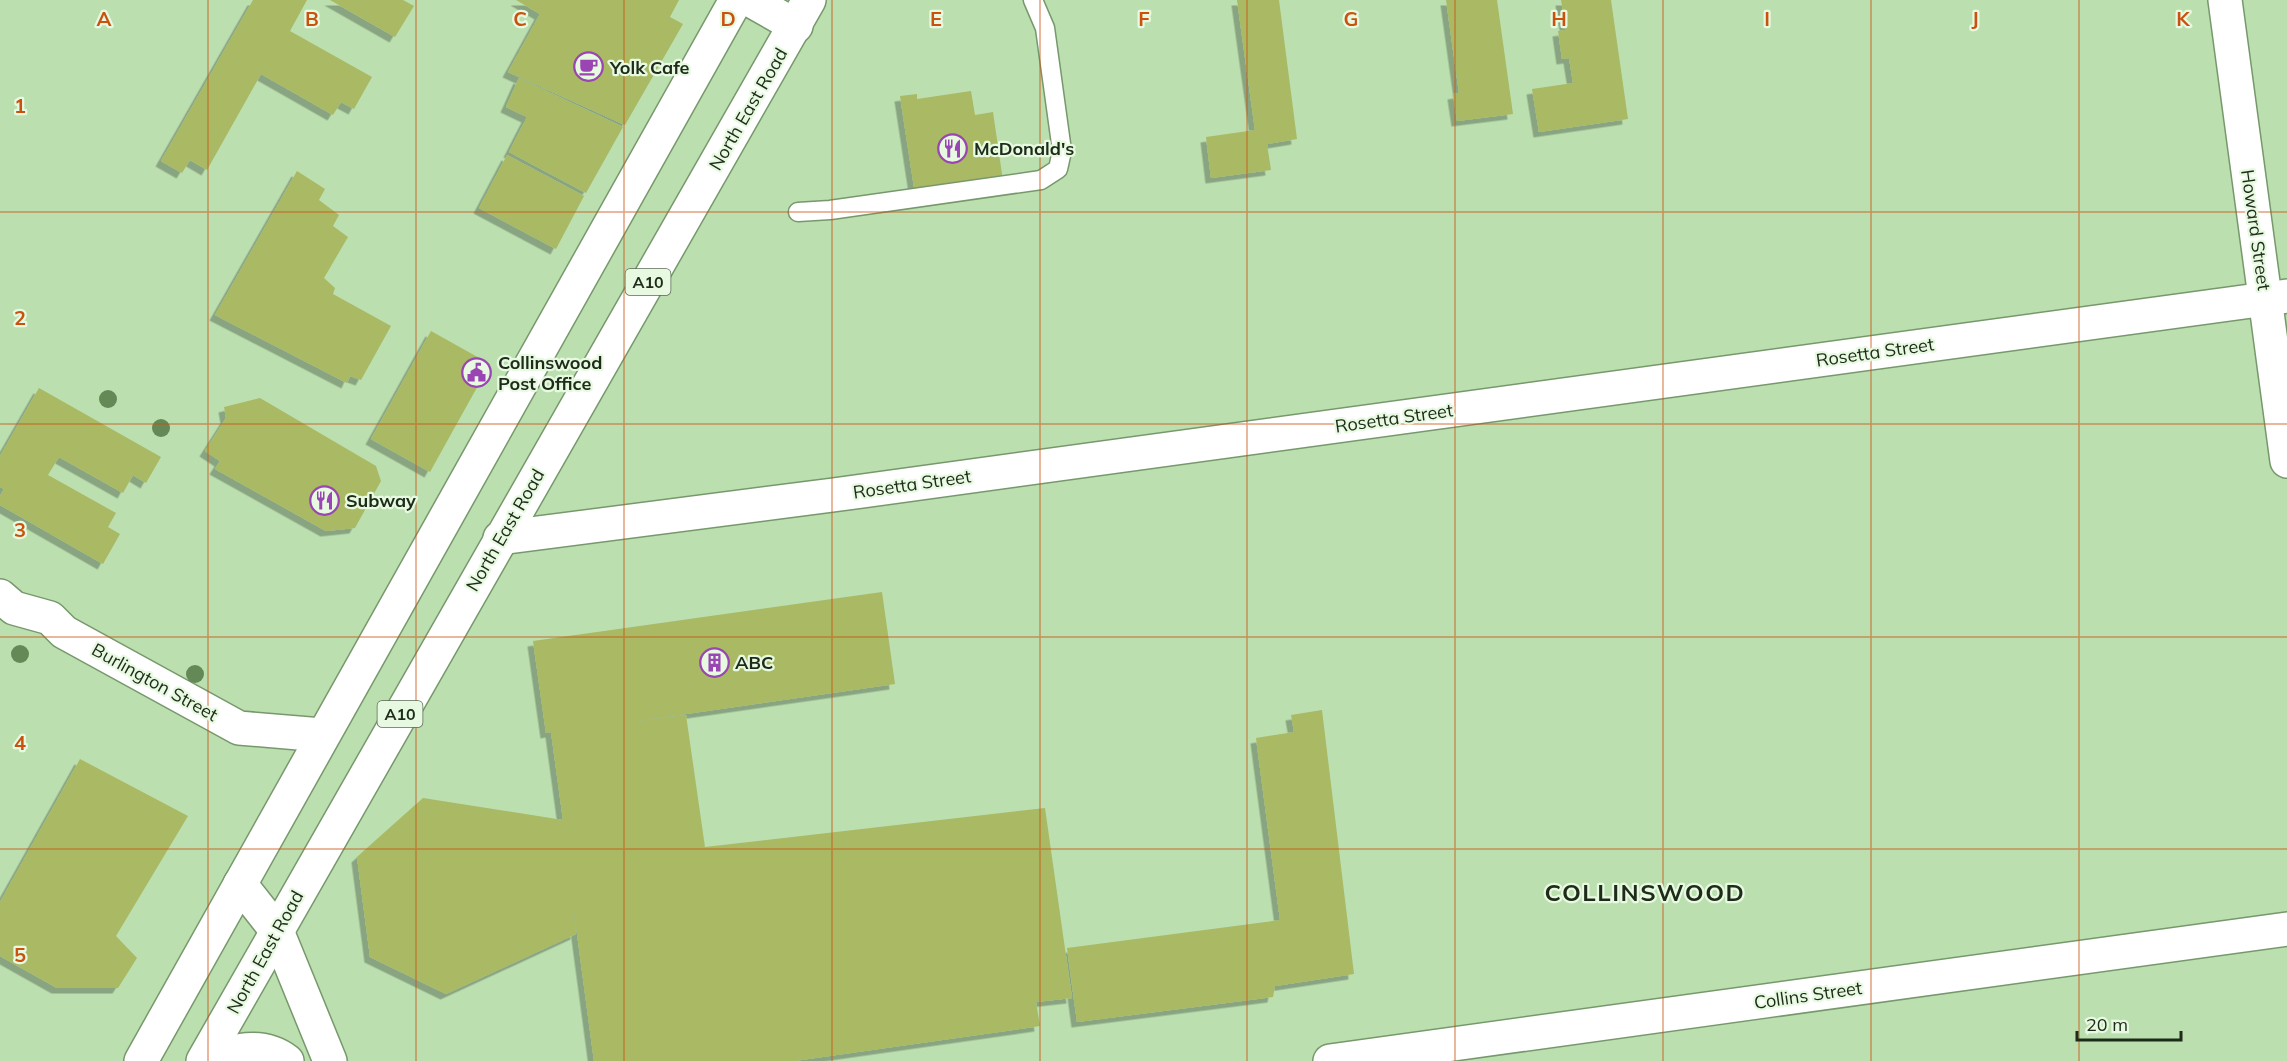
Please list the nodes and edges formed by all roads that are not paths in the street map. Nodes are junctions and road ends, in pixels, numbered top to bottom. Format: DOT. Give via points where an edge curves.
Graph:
graph roads {
  1 [pos="736,0"];
  2 [pos="750,0"];
  3 [pos="1033,0"];
  4 [pos="2224,0"];
  5 [pos="802,13"];
  6 [pos="798,212"];
  7 [pos="2276,298"];
  8 [pos="2287,461"];
  9 [pos="500,538"];
  10 [pos="7,602"];
  11 [pos="322,735"];
  12 [pos="240,884"];
  13 [pos="2287,929"];
  14 [pos="277,931"];
  15 [pos="141,1061"];
  16 [pos="204,1061"];
  17 [pos="287,1061"];
  18 [pos="330,1061"];
  19 [pos="1329,1061"];
  1 -- 11 [label="main road"];
  2 -- 5 [label="main road"];
  3 -- 6 [label="lane" via="1045,28 1062,151 1058,169 1041,180"];
  4 -- 7 [label="main road, Howard Street"];
  5 -- 9 [label="main road, North East Road / A10"];
  7 -- 8 [label="main road, Howard Street"];
  7 -- 9 [label="main road, Rosetta Street"];
  9 -- 14 [label="main road, North East Road / A10"];
  10 -- 11 [label="main road, Burlington Street" via="50,618 64,632 239,728"];
  11 -- 12 [label="main road"];
  12 -- 14 [label="main road"];
  12 -- 15 [label="main road"];
  13 -- 19 [label="main road, Collins Street"];
  14 -- 16 [label="main road, North East Road / A10"];
  14 -- 18 [label="main road"];
  16 -- 17 [label="main road" via="239,1049 256,1049"];
}
